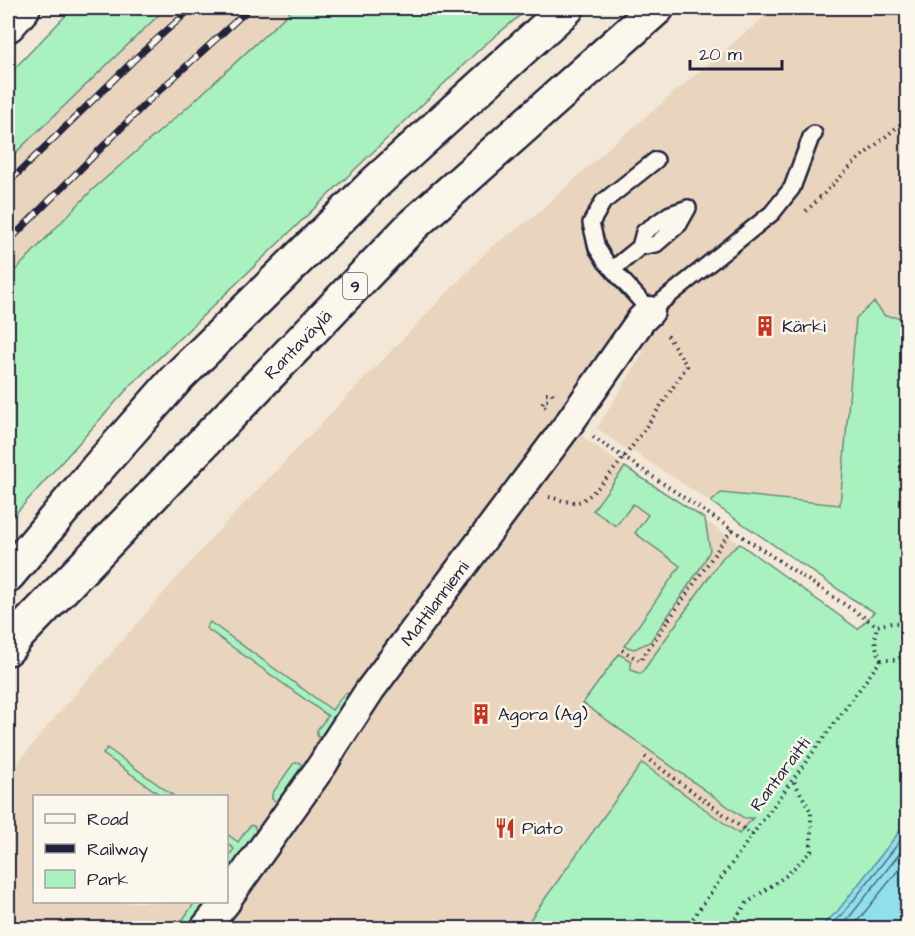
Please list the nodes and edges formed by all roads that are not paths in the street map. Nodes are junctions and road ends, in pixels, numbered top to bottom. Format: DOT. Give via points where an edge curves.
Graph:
graph roads {
  1 [pos="23,8"];
  2 [pos="567,8"];
  3 [pos="657,8"];
  4 [pos="8,25"];
  5 [pos="814,134"];
  6 [pos="656,160"];
  7 [pos="640,247"];
  8 [pos="613,269"];
  9 [pos="656,320"];
  10 [pos="8,575"];
  11 [pos="8,648"];
  12 [pos="228,898"];
  13 [pos="224,903"];
  14 [pos="205,928"];
  1 -- 4 [label="main road"];
  2 -- 10 [label="main road" via="375,183 176,379"];
  3 -- 11 [label="main road, Rantaväylä / 9" via="414,225"];
  5 -- 9 [label="lane" via="792,188 772,213"];
  6 -- 8 [label="lane" via="603,202 591,223 597,248"];
  7 -- 8 [label="lane"];
  8 -- 9 [label="lane"];
  9 -- 12 [label="street, Mattilanniemi" via="641,320 370,690"];
  13 -- 14 [label="street, Mattilanniemi"];
}
